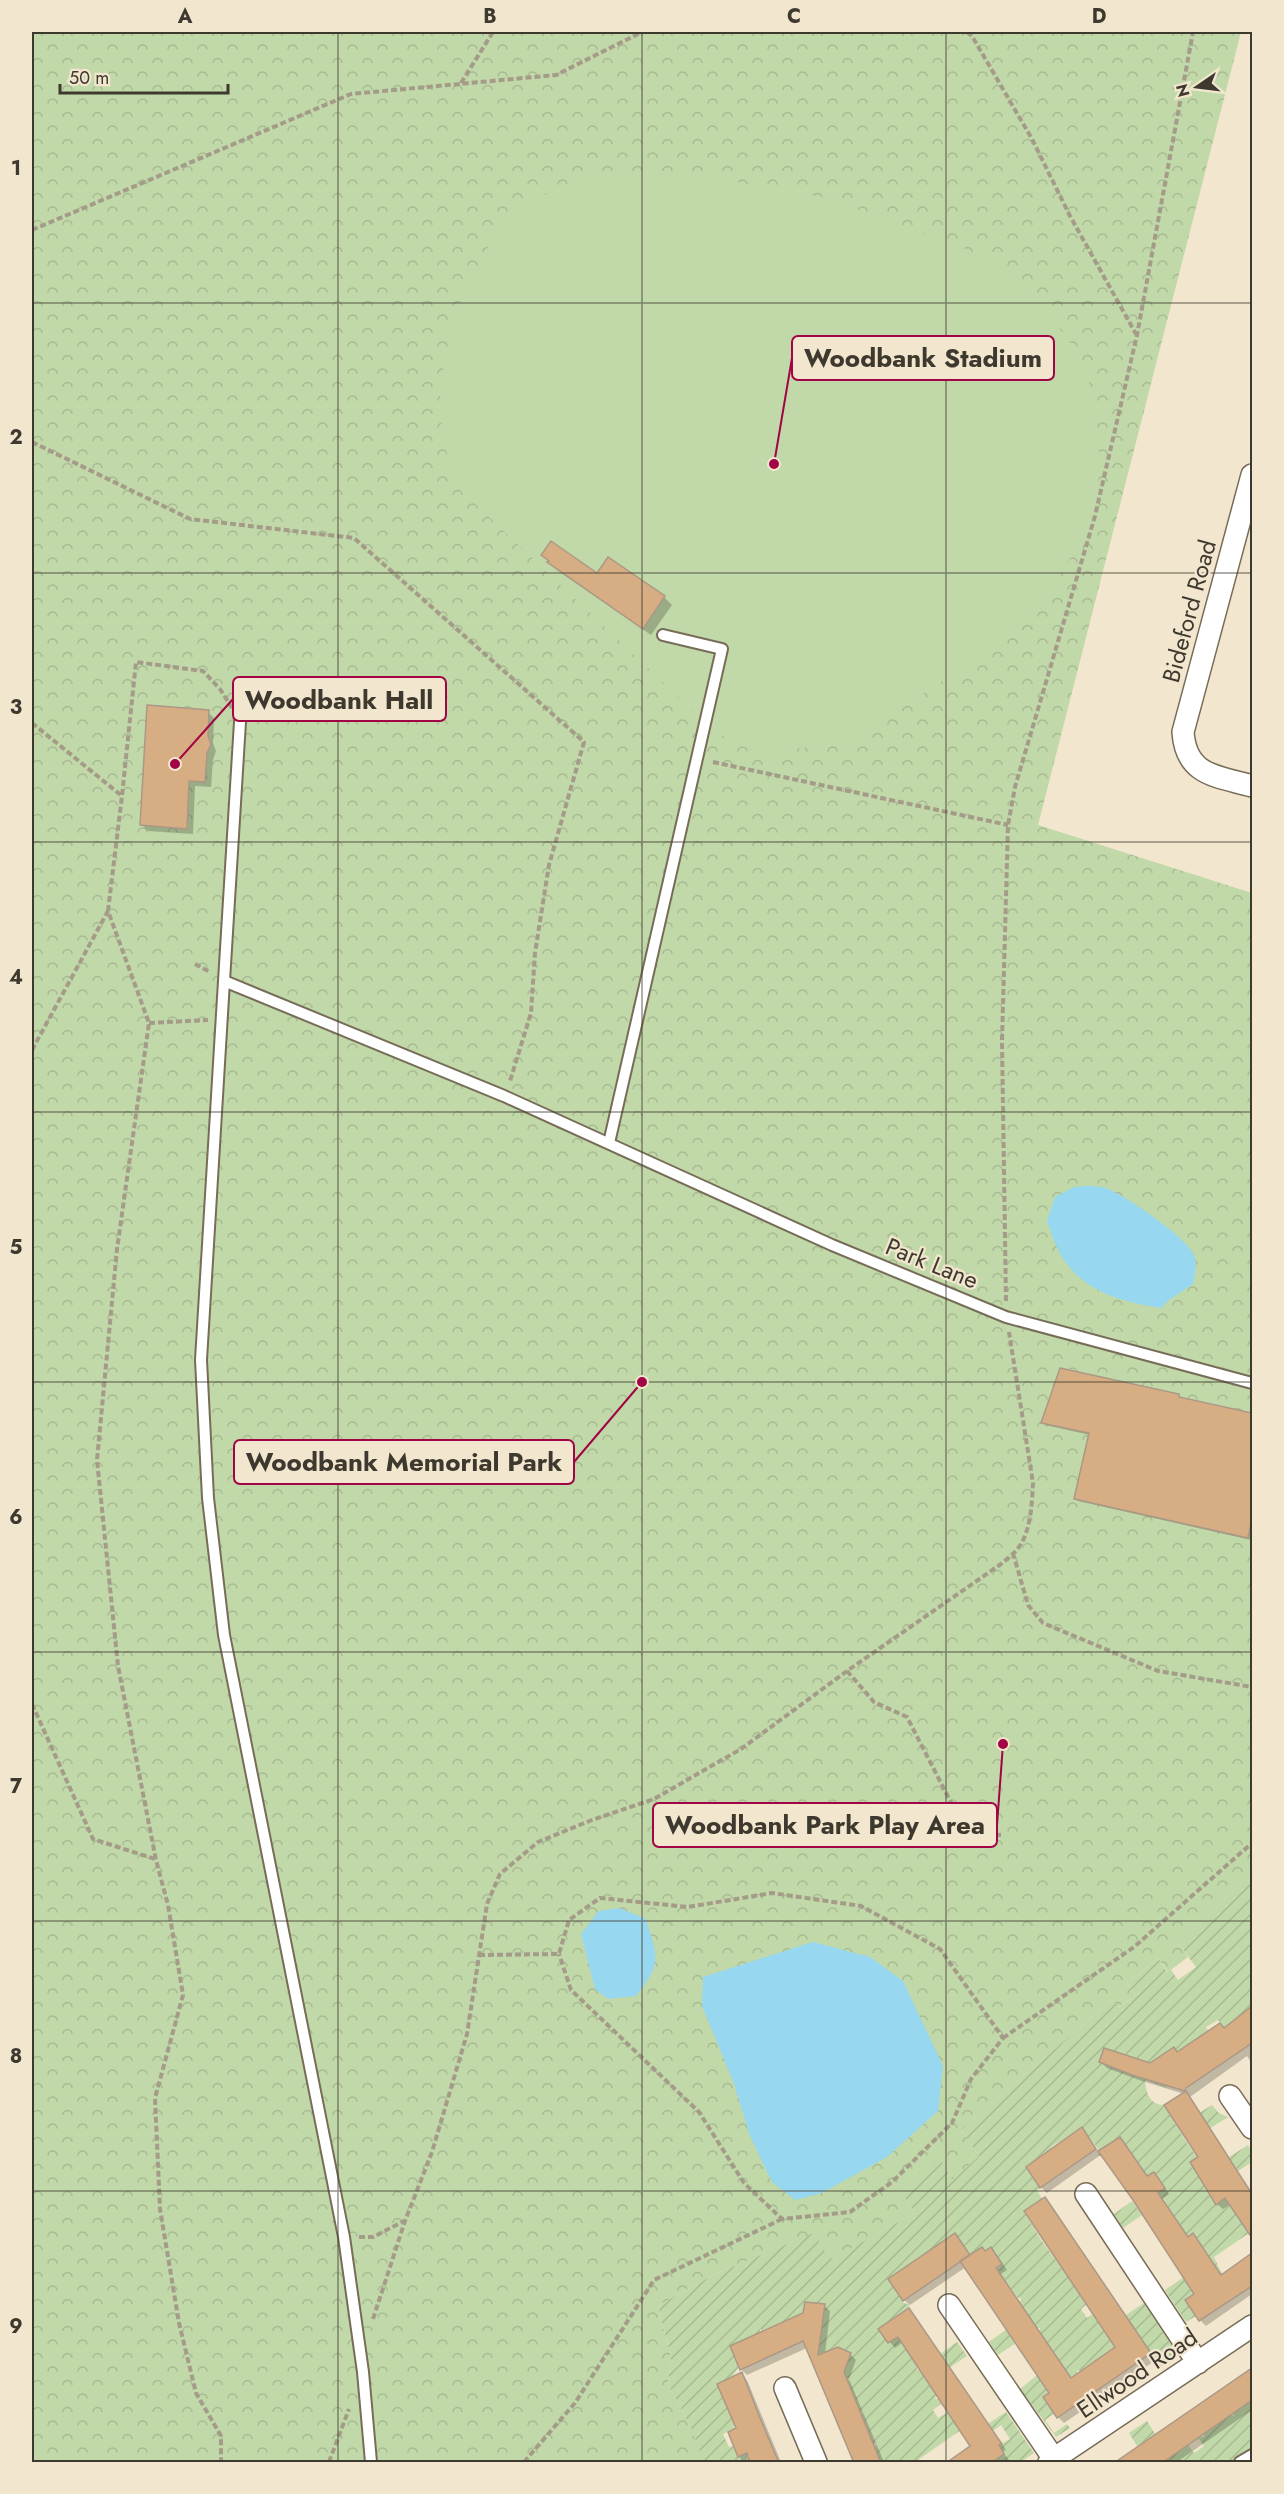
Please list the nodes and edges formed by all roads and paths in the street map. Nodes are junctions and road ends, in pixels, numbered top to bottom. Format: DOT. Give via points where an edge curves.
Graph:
graph roads {
  1 [pos="493,32"];
  2 [pos="642,32"];
  3 [pos="967,32"];
  4 [pos="1193,32"];
  5 [pos="461,83"];
  6 [pos="32,230"];
  7 [pos="1137,335"];
  8 [pos="32,442"];
  9 [pos="1252,475"];
  10 [pos="663,635"];
  11 [pos="240,722"];
  12 [pos="32,723"];
  13 [pos="697,758"];
  14 [pos="1252,786"];
  15 [pos="122,796"];
  16 [pos="1008,825"];
  17 [pos="108,911"];
  18 [pos="224,981"];
  19 [pos="222,1020"];
  20 [pos="149,1023"];
  21 [pos="32,1050"];
  22 [pos="504,1096"];
  23 [pos="609,1143"];
  24 [pos="1006,1317"];
  25 [pos="1252,1383"];
  26 [pos="1013,1553"];
  27 [pos="847,1671"];
  28 [pos="1252,1687"];
  29 [pos="32,1704"];
  30 [pos="1001,1835"];
  31 [pos="1252,1843"];
  32 [pos="156,1860"];
  33 [pos="559,1954"];
  34 [pos="479,1955"];
  35 [pos="1003,2038"];
  36 [pos="1230,2096"];
  37 [pos="1252,2128"];
  38 [pos="1086,2194"];
  39 [pos="782,2219"];
  40 [pos="405,2221"];
  41 [pos="344,2237"];
  42 [pos="949,2305"];
  43 [pos="372,2323"];
  44 [pos="1252,2326"];
  45 [pos="1198,2363"];
  46 [pos="363,2372"];
  47 [pos="785,2388"];
  48 [pos="1252,2454"];
  49 [pos="1052,2461"];
  50 [pos="221,2463"];
  51 [pos="329,2463"];
  52 [pos="371,2463"];
  53 [pos="524,2463"];
  54 [pos="816,2463"];
  55 [pos="1240,2463"];
  1 -- 5 [label="path"];
  2 -- 5 [label="path" via="556,75"];
  3 -- 7 [label="path" via="1032,139"];
  4 -- 7 [label="path"];
  5 -- 6 [label="path" via="351,94"];
  7 -- 16 [label="path" via="1095,516 1014,787"];
  8 -- 22 [label="path" via="190,519 354,538 584,742 549,865 535,953 531,1013"];
  9 -- 14 [label="street, Bideford Road" via="1183,732 1190,760 1207,774"];
  10 -- 13 [label="lane" via="722,649"];
  11 -- 15 [label="path" via="220,689 203,671 136,662"];
  11 -- 18 [label="lane"];
  12 -- 15 [label="path"];
  13 -- 16 [label="path"];
  13 -- 23 [label="lane"];
  15 -- 17 [label="path"];
  16 -- 24 [label="path" via="1002,1041"];
  17 -- 20 [label="path"];
  17 -- 21 [label="path"];
  18 -- 19 [label="lane"];
  18 -- 22 [label="lane, Park Lane"];
  19 -- 20 [label="path"];
  19 -- 41 [label="lane" via="201,1360 208,1498 224,1635"];
  20 -- 32 [label="path" via="117,1249 97,1460 118,1666"];
  22 -- 23 [label="lane, Park Lane"];
  23 -- 24 [label="lane, Park Lane" via="832,1245"];
  24 -- 25 [label="lane, Park Lane"];
  24 -- 26 [label="path" via="1033,1482 1025,1532"];
  26 -- 27 [label="path"];
  26 -- 28 [label="path" via="1028,1605 1043,1623 1158,1671"];
  27 -- 30 [label="path" via="874,1702 907,1717 960,1820 978,1834"];
  27 -- 34 [label="path" via="741,1749 654,1799 538,1842 500,1874 487,1904"];
  29 -- 32 [label="path" via="93,1839"];
  31 -- 35 [label="path" via="1134,1947"];
  32 -- 50 [label="path" via="183,1995 155,2098 160,2209 178,2323 196,2393 221,2436"];
  33 -- 34 [label="path"];
  33 -- 35 [label="path" via="569,1920 600,1898 688,1907 772,1893 861,1906 940,1949"];
  33 -- 39 [label="path" via="571,1990 699,2112 744,2183"];
  34 -- 40 [label="path" via="467,2034 432,2152"];
  35 -- 39 [label="path" via="971,2079 952,2123 892,2182 850,2212"];
  36 -- 37 [label="street"];
  38 -- 45 [label="street"];
  39 -- 53 [label="path" via="654,2280 575,2403"];
  40 -- 41 [label="path" via="373,2237"];
  40 -- 43 [label="path"];
  41 -- 46 [label="lane"];
  42 -- 49 [label="street"];
  44 -- 45 [label="street, Ellwood Road"];
  45 -- 49 [label="street, Ellwood Road"];
  46 -- 51 [label="path"];
  46 -- 52 [label="lane"];
  47 -- 54 [label="street"];
  48 -- 55 [label="lane"];
}
